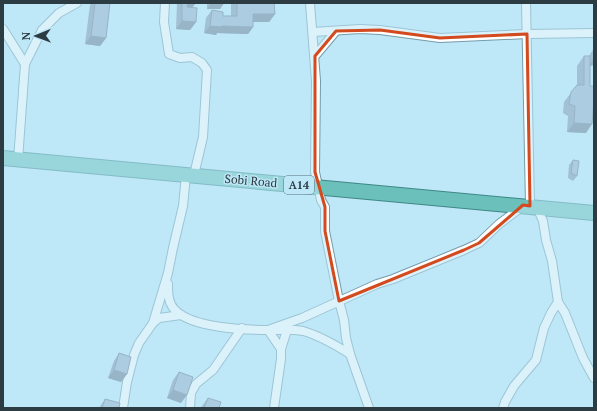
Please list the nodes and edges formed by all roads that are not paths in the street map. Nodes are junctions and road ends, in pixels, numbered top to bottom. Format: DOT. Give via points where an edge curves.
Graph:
graph roads {
  1 [pos="77,3"];
  2 [pos="165,3"];
  3 [pos="310,3"];
  4 [pos="526,3"];
  5 [pos="3,29"];
  6 [pos="336,31"];
  7 [pos="313,32"];
  8 [pos="594,33"];
  9 [pos="527,34"];
  10 [pos="314,56"];
  11 [pos="24,64"];
  12 [pos="3,158"];
  13 [pos="18,160"];
  14 [pos="190,175"];
  15 [pos="317,186"];
  16 [pos="535,206"];
  17 [pos="594,212"];
  18 [pos="543,221"];
  19 [pos="168,273"];
  20 [pos="339,301"];
  21 [pos="558,302"];
  22 [pos="181,315"];
  23 [pos="153,323"];
  24 [pos="222,326"];
  25 [pos="242,328"];
  26 [pos="268,330"];
  27 [pos="287,330"];
  28 [pos="231,343"];
  29 [pos="281,349"];
  30 [pos="350,354"];
  31 [pos="594,378"];
  32 [pos="123,408"];
  33 [pos="190,408"];
  34 [pos="274,408"];
  35 [pos="369,408"];
  36 [pos="503,408"];
  1 -- 11 [label="street" via="59,13 42,30"];
  2 -- 14 [label="street" via="164,22 170,54 180,58 192,57 202,63 207,70 202,137"];
  3 -- 7 [label="street"];
  4 -- 9 [label="street"];
  5 -- 11 [label="street"];
  6 -- 7 [label="street"];
  6 -- 9 [label="street" via="380,30 440,38"];
  6 -- 10 [label="street"];
  7 -- 10 [label="street"];
  8 -- 9 [label="street"];
  9 -- 16 [label="street"];
  10 -- 15 [label="street"];
  11 -- 13 [label="street"];
  12 -- 13 [label="highway, Sobi Road / A14"];
  13 -- 14 [label="highway, Sobi Road / A14"];
  14 -- 15 [label="highway, Sobi Road / A14"];
  14 -- 19 [label="street"];
  15 -- 16 [label="highway, Sobi Road / A14"];
  15 -- 20 [label="street" via="325,207 325,231"];
  16 -- 17 [label="highway, Sobi Road / A14"];
  16 -- 18 [label="street"];
  16 -- 18 [label="street"];
  16 -- 20 [label="street" via="499,224 479,243"];
  18 -- 21 [label="street"];
  19 -- 22 [label="street" via="170,303"];
  19 -- 23 [label="street"];
  20 -- 26 [label="street"];
  20 -- 30 [label="street"];
  21 -- 31 [label="street"];
  21 -- 36 [label="street" via="544,328 536,360 514,386"];
  22 -- 23 [label="street" via="159,318"];
  22 -- 24 [label="street" via="206,325"];
  23 -- 32 [label="street" via="134,355"];
  24 -- 25 [label="street"];
  24 -- 28 [label="street" via="230,334"];
  25 -- 26 [label="street"];
  25 -- 28 [label="street"];
  26 -- 27 [label="street"];
  26 -- 29 [label="street"];
  27 -- 29 [label="street"];
  27 -- 30 [label="street" via="304,332"];
  28 -- 33 [label="street" via="213,370 196,384 191,393"];
  29 -- 34 [label="street" via="281,366"];
  30 -- 35 [label="street"];
}
